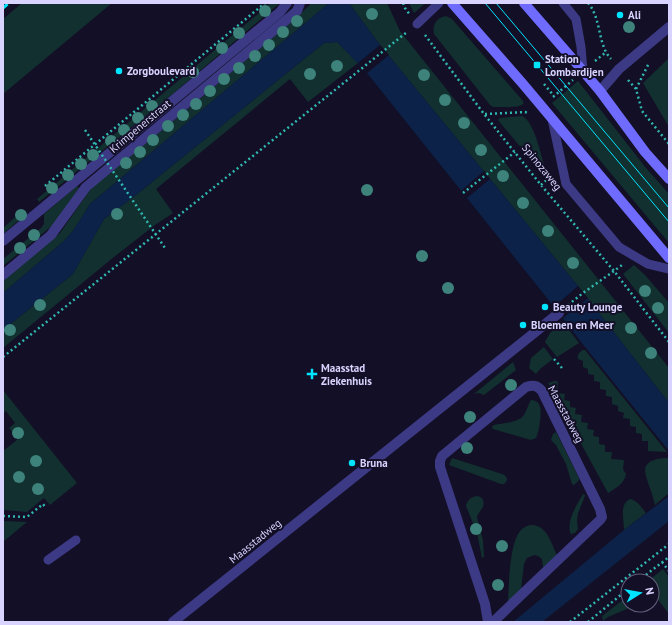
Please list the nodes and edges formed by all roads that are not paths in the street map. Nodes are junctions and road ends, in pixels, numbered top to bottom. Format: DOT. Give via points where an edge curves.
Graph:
graph roads {
  1 [pos="287,3"];
  2 [pos="300,3"];
  3 [pos="439,3"];
  4 [pos="452,3"];
  5 [pos="524,3"];
  6 [pos="563,3"];
  7 [pos="417,24"];
  8 [pos="669,27"];
  9 [pos="583,71"];
  10 [pos="600,91"];
  11 [pos="552,119"];
  12 [pos="669,179"];
  13 [pos="3,241"];
  14 [pos="669,258"];
  15 [pos="669,269"];
  16 [pos="3,275"];
  17 [pos="559,313"];
  18 [pos="76,540"];
  19 [pos="48,560"];
  20 [pos="173,622"];
  21 [pos="488,622"];
  22 [pos="493,622"];
  1 -- 13 [label="street, Krimpenerstraat" via="280,12"];
  2 -- 16 [label="street, Krimpenerstraat" via="297,11 86,187 51,235"];
  3 -- 7 [label="lane"];
  4 -- 11 [label="main road, Spinozaweg"];
  5 -- 9 [label="main road"];
  6 -- 9 [label="lane" via="576,20"];
  8 -- 10 [label="street" via="619,69"];
  9 -- 10 [label="main road"];
  10 -- 12 [label="main road" via="645,152"];
  11 -- 14 [label="main road, Spinozaweg"];
  11 -- 15 [label="lane, Spinozaweg" via="566,184 619,247 648,264"];
  17 -- 20 [label="street, Maasstadweg"];
  18 -- 19 [label="lane"];
  21 -- 22 [label="street, Maasstadweg" via="485,604 440,461 442,456 526,387 538,386 602,516"];
}
